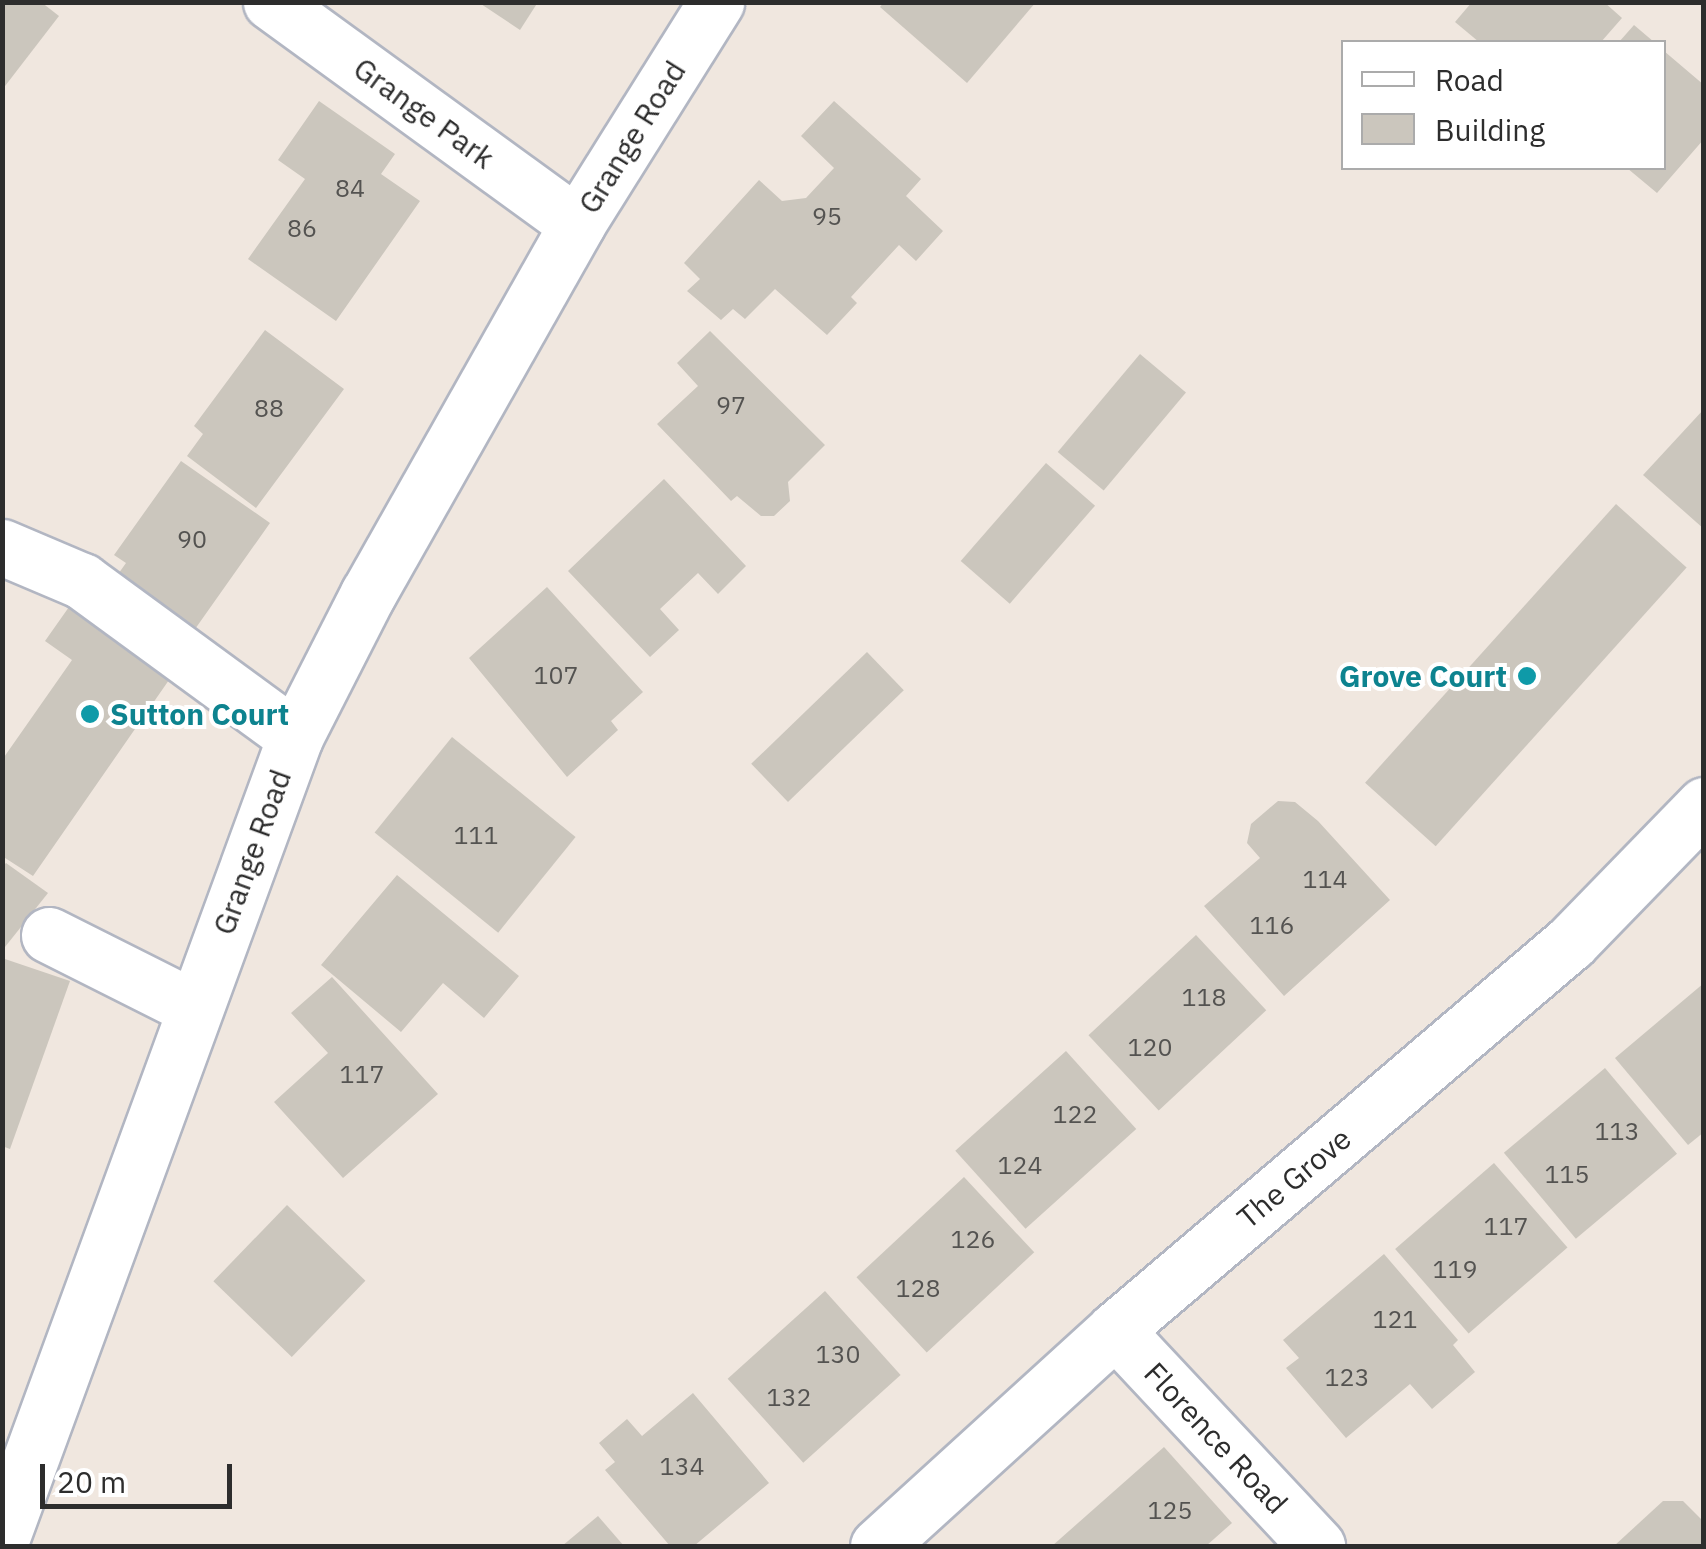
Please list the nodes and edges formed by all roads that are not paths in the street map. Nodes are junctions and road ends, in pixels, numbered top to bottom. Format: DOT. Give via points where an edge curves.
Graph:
graph roads {
  1 [pos="272,2"];
  2 [pos="716,2"];
  3 [pos="577,224"];
  4 [pos="2,547"];
  5 [pos="295,736"];
  6 [pos="1704,805"];
  7 [pos="49,935"];
  8 [pos="194,1008"];
  9 [pos="1115,1330"];
  10 [pos="2,1537"];
  11 [pos="878,1546"];
  12 [pos="1316,1546"];
  1 -- 3 [label="street, Grange Park"];
  2 -- 3 [label="street, Grange Road"];
  3 -- 5 [label="street, Grange Road"];
  4 -- 5 [label="street" via="82,581"];
  5 -- 8 [label="street, Grange Road"];
  6 -- 9 [label="street, The Grove" via="1571,942"];
  7 -- 8 [label="street"];
  8 -- 10 [label="street, Grange Road"];
  9 -- 11 [label="street, The Grove"];
  9 -- 12 [label="street, Florence Road"];
}
